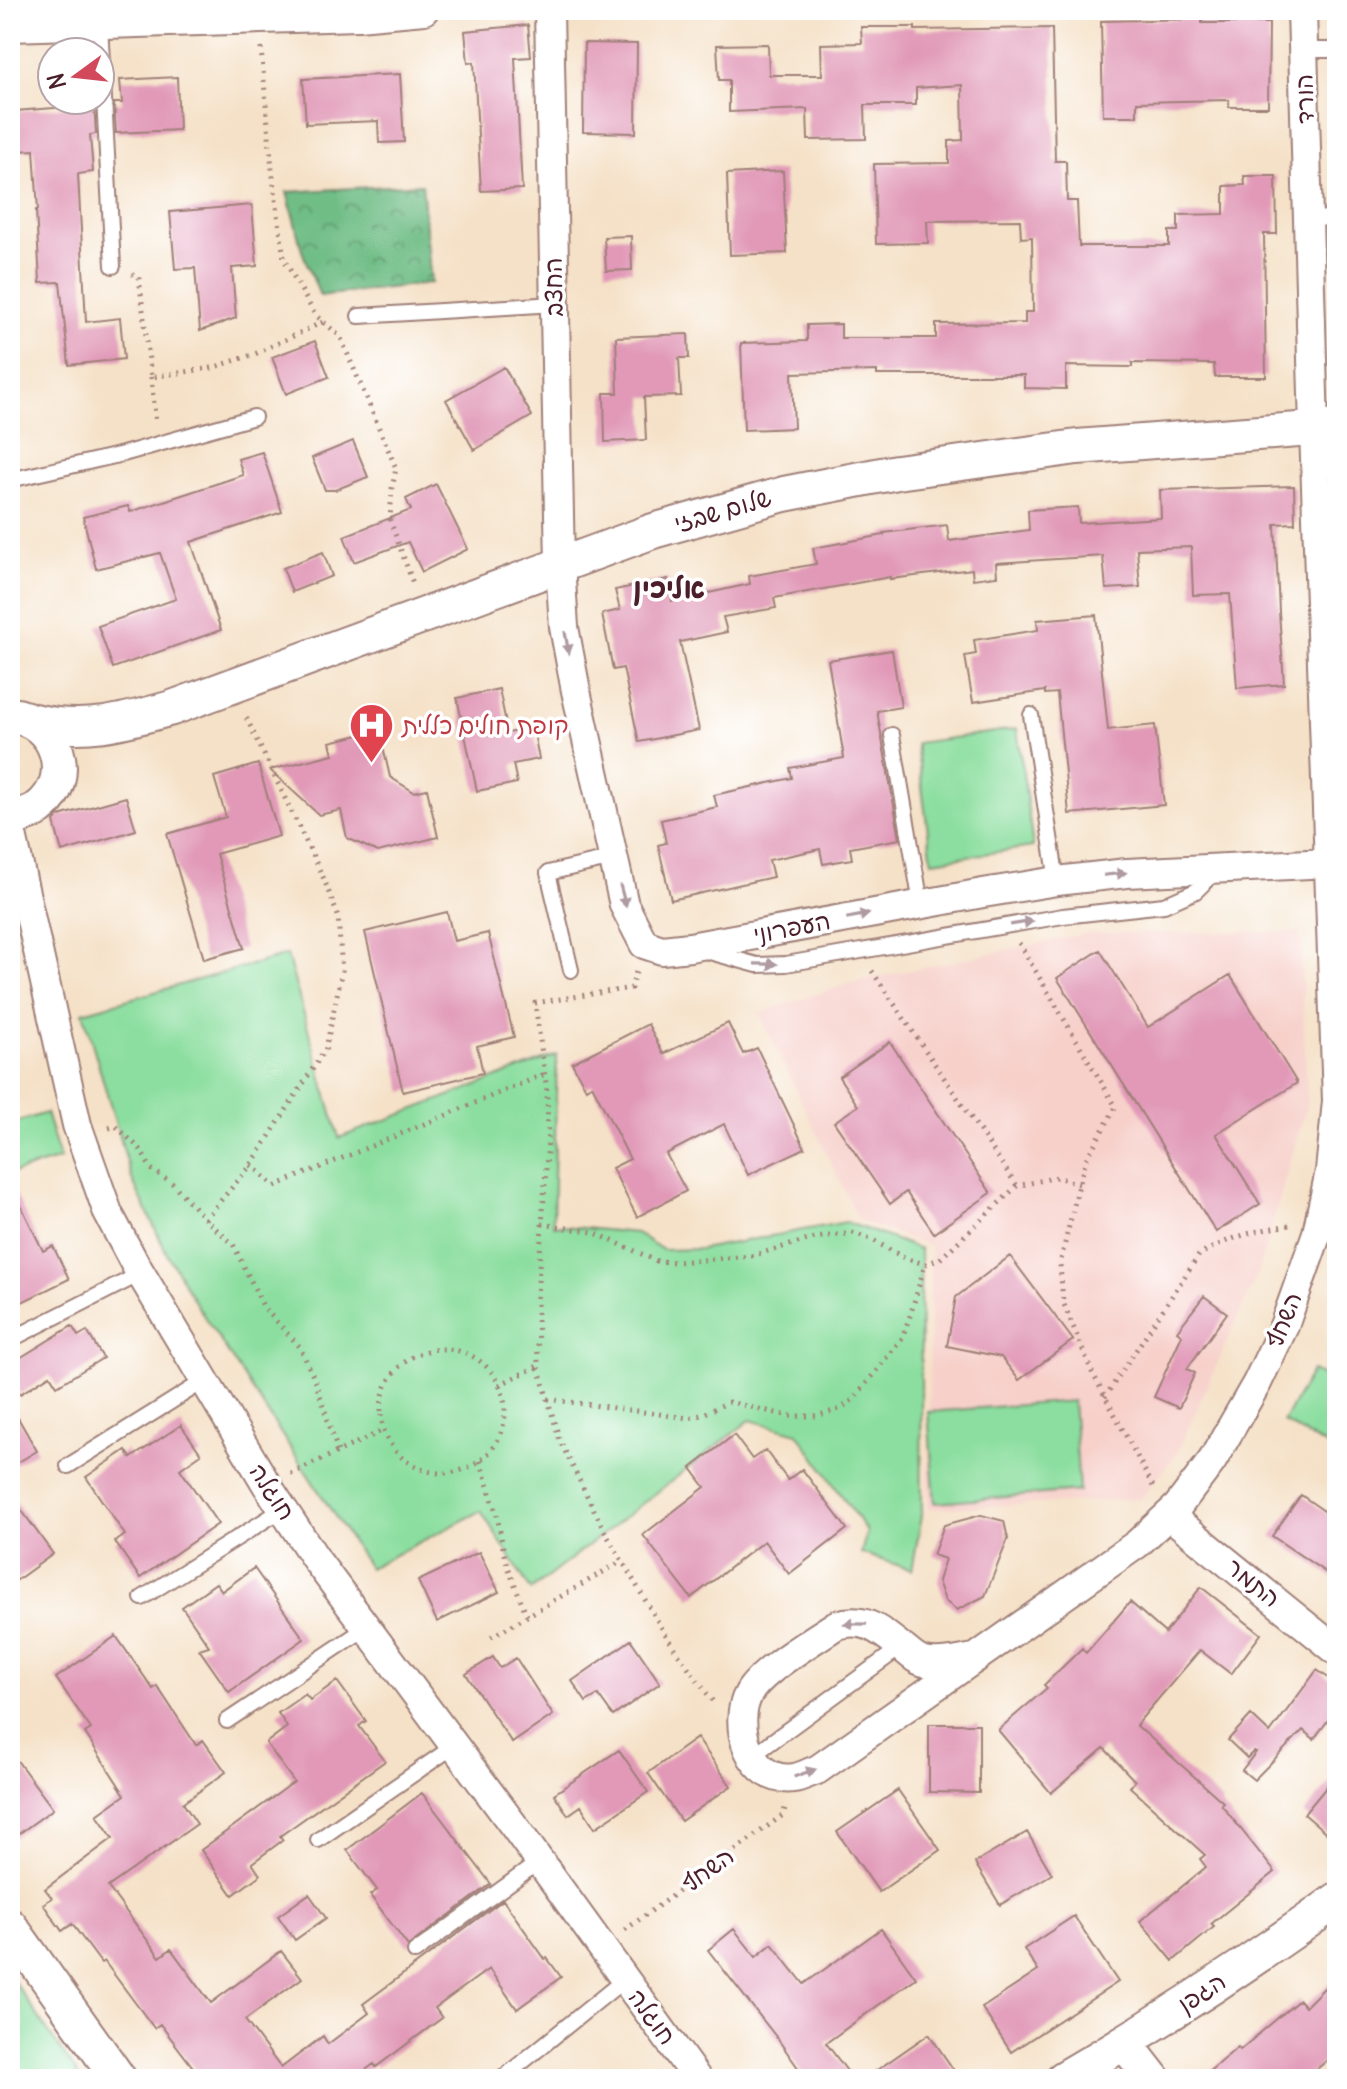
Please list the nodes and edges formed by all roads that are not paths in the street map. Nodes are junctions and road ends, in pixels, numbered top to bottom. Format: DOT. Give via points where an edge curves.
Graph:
graph roads {
  1 [pos="424,10"];
  2 [pos="549,10"];
  3 [pos="1302,10"];
  4 [pos="347,13"];
  5 [pos="206,15"];
  6 [pos="100,24"];
  7 [pos="10,27"];
  8 [pos="1303,50"];
  9 [pos="1337,50"];
  10 [pos="1337,218"];
  11 [pos="1308,219"];
  12 [pos="113,266"];
  13 [pos="555,304"];
  14 [pos="359,316"];
  15 [pos="254,417"];
  16 [pos="1325,428"];
  17 [pos="10,480"];
  18 [pos="560,565"];
  19 [pos="1031,715"];
  20 [pos="22,718"];
  21 [pos="138,718"];
  22 [pos="892,735"];
  23 [pos="58,778"];
  24 [pos="10,818"];
  25 [pos="10,826"];
  26 [pos="613,858"];
  27 [pos="1329,863"];
  28 [pos="14,864"];
  29 [pos="1220,867"];
  30 [pos="1057,881"];
  31 [pos="921,904"];
  32 [pos="690,947"];
  33 [pos="571,970"];
  34 [pos="140,1274"];
  35 [pos="10,1340"];
  36 [pos="204,1381"];
  37 [pos="68,1466"];
  38 [pos="283,1509"];
  39 [pos="1169,1515"];
  40 [pos="142,1598"];
  41 [pos="366,1628"];
  42 [pos="901,1647"];
  43 [pos="1337,1651"];
  44 [pos="976,1658"];
  45 [pos="227,1721"];
  46 [pos="454,1746"];
  47 [pos="750,1753"];
  48 [pos="318,1840"];
  49 [pos="540,1861"];
  50 [pos="1337,1900"];
  51 [pos="10,1926"];
  52 [pos="415,1952"];
  53 [pos="625,1979"];
  54 [pos="1125,2043"];
  55 [pos="504,2077"];
  56 [pos="119,2079"];
  57 [pos="697,2079"];
  58 [pos="1063,2079"];
  59 [pos="1153,2079"];
  1 -- 4 [label="street"];
  2 -- 13 [label="street, החצב"];
  3 -- 8 [label="street, הורד"];
  4 -- 5 [label="street" via="259,20"];
  5 -- 6 [label="street"];
  6 -- 7 [label="street"];
  6 -- 12 [label="lane"];
  8 -- 9 [label="lane"];
  8 -- 11 [label="street, הורד"];
  10 -- 11 [label="lane"];
  11 -- 16 [label="street, הורד"];
  13 -- 14 [label="lane"];
  13 -- 18 [label="street, החצב"];
  15 -- 17 [label="lane"];
  16 -- 18 [label="street, שלום שבזי" via="1077,447 870,477 721,511"];
  16 -- 27 [label="street, השחף"];
  18 -- 21 [label="street, שלום שבזי"];
  18 -- 26 [label="street, one-way" via="564,627"];
  19 -- 30 [label="lane"];
  20 -- 21 [label="street, שלום שבזי" via="77,728"];
  20 -- 23 [label="street" via="55,744"];
  21 -- 23 [label="street, שלום שבזי" via="96,742"];
  22 -- 31 [label="lane"];
  23 -- 24 [label="street, שלום שבזי" via="40,807"];
  25 -- 28 [label="street, חוגלה"];
  26 -- 32 [label="street, העפרוני, one-way" via="624,905 644,944 662,950"];
  26 -- 33 [label="lane" via="548,873"];
  27 -- 29 [label="street, העפרוני"];
  27 -- 39 [label="street, השחף" via="1337,1101 1320,1221 1284,1326 1257,1383 1212,1461"];
  28 -- 34 [label="street, חוגלה" via="81,1137 108,1213"];
  30 -- 29 [label="street, העפרוני, one-way"];
  32 -- 29 [label="lane, one-way" via="757,965 786,964 1008,925 1164,905 1196,891"];
  30 -- 31 [label="street, העפרוני"];
  32 -- 31 [label="street, העפרוני, one-way"];
  34 -- 35 [label="lane"];
  34 -- 36 [label="street, חוגלה"];
  36 -- 37 [label="lane"];
  36 -- 38 [label="street, חוגלה"];
  38 -- 40 [label="lane"];
  38 -- 41 [label="street, חוגלה"];
  39 -- 43 [label="street, התמר"];
  39 -- 44 [label="street, השחף" via="1137,1544"];
  41 -- 45 [label="lane"];
  41 -- 46 [label="street, חוגלה"];
  42 -- 44 [label="street, השחף" via="925,1662"];
  42 -- 47 [label="lane"];
  42 -- 47 [label="street, השחף, one-way" via="868,1623 850,1621 836,1625 761,1677 742,1708 741,1727"];
  47 -- 44 [label="street, השחף, one-way" via="774,1776 794,1778 817,1770"];
  46 -- 48 [label="lane"];
  46 -- 49 [label="street, חוגלה"];
  49 -- 52 [label="lane"];
  49 -- 53 [label="street, חוגלה"];
  50 -- 54 [label="street, הגפן"];
  51 -- 56 [label="street"];
  53 -- 55 [label="lane"];
  53 -- 57 [label="street, חוגלה"];
  54 -- 58 [label="street, הגפן"];
  54 -- 59 [label="street"];
}
